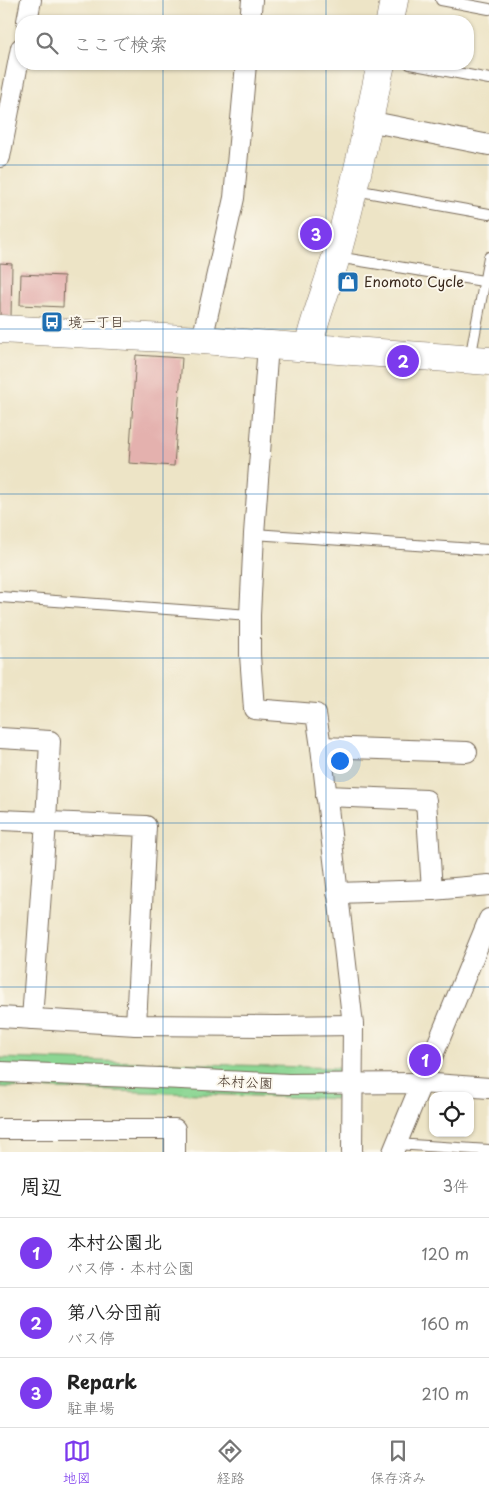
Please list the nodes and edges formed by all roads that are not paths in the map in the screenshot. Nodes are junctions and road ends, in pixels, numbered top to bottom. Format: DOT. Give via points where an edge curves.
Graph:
graph roads {
  1 [pos="31,0"];
  2 [pos="252,0"];
  3 [pos="394,0"];
  4 [pos="441,0"];
  5 [pos="489,9"];
  6 [pos="28,15"];
  7 [pos="251,15"];
  8 [pos="391,15"];
  9 [pos="15,64"];
  10 [pos="245,70"];
  11 [pos="380,70"];
  12 [pos="442,70"];
  13 [pos="489,79"];
  14 [pos="7,86"];
  15 [pos="368,121"];
  16 [pos="489,145"];
  17 [pos="0,157"];
  18 [pos="353,189"];
  19 [pos="489,214"];
  20 [pos="336,257"];
  21 [pos="489,257"];
  22 [pos="487,282"];
  23 [pos="0,329"];
  24 [pos="202,340"];
  25 [pos="268,345"];
  26 [pos="308,348"];
  27 [pos="479,361"];
  28 [pos="254,534"];
  29 [pos="489,550"];
  30 [pos="0,597"];
  31 [pos="250,615"];
  32 [pos="0,738"];
  33 [pos="321,747"];
  34 [pos="467,752"];
  35 [pos="326,796"];
  36 [pos="0,820"];
  37 [pos="46,822"];
  38 [pos="489,885"];
  39 [pos="432,890"];
  40 [pos="337,893"];
  41 [pos="489,919"];
  42 [pos="0,1017"];
  43 [pos="32,1019"];
  44 [pos="136,1025"];
  45 [pos="353,1025"];
  46 [pos="0,1072"];
  47 [pos="353,1083"];
  48 [pos="421,1083"];
  49 [pos="489,1088"];
  50 [pos="0,1129"];
  51 [pos="394,1148"];
  52 [pos="489,1150"];
  53 [pos="175,1152"];
  54 [pos="352,1152"];
  1 -- 6 [label="street"];
  2 -- 7 [label="street"];
  3 -- 8 [label="street"];
  4 -- 5 [label="lane"];
  9 -- 14 [label="street"];
  10 -- 24 [label="street" via="234,198"];
  11 -- 15 [label="street"];
  12 -- 13 [label="lane"];
  14 -- 17 [label="street"];
  15 -- 16 [label="street"];
  15 -- 18 [label="street"];
  18 -- 19 [label="lane"];
  18 -- 20 [label="street"];
  20 -- 22 [label="lane"];
  20 -- 26 [label="street"];
  21 -- 22 [label="lane"];
  22 -- 27 [label="lane"];
  23 -- 24 [label="street"];
  24 -- 25 [label="street"];
  25 -- 26 [label="street"];
  25 -- 28 [label="street"];
  26 -- 27 [label="street"];
  28 -- 29 [label="lane"];
  28 -- 31 [label="street"];
  30 -- 31 [label="lane"];
  31 -- 33 [label="street" via="254,709 316,714"];
  32 -- 37 [label="street" via="50,741"];
  33 -- 34 [label="street"];
  33 -- 35 [label="street"];
  35 -- 39 [label="street" via="426,800"];
  35 -- 40 [label="street"];
  36 -- 37 [label="street"];
  37 -- 43 [label="street"];
  37 -- 44 [label="street" via="146,826"];
  38 -- 39 [label="street"];
  39 -- 40 [label="street"];
  40 -- 45 [label="street"];
  41 -- 48 [label="street"];
  42 -- 43 [label="street"];
  43 -- 44 [label="street"];
  44 -- 45 [label="street"];
  45 -- 47 [label="street"];
  46 -- 47 [label="street, 本村公園" via="288,1084"];
  47 -- 48 [label="street, 本村公園"];
  47 -- 54 [label="street"];
  48 -- 49 [label="street, 本村公園"];
  48 -- 51 [label="street"];
  50 -- 53 [label="street" via="175,1129"];
  51 -- 52 [label="lane"];
}
